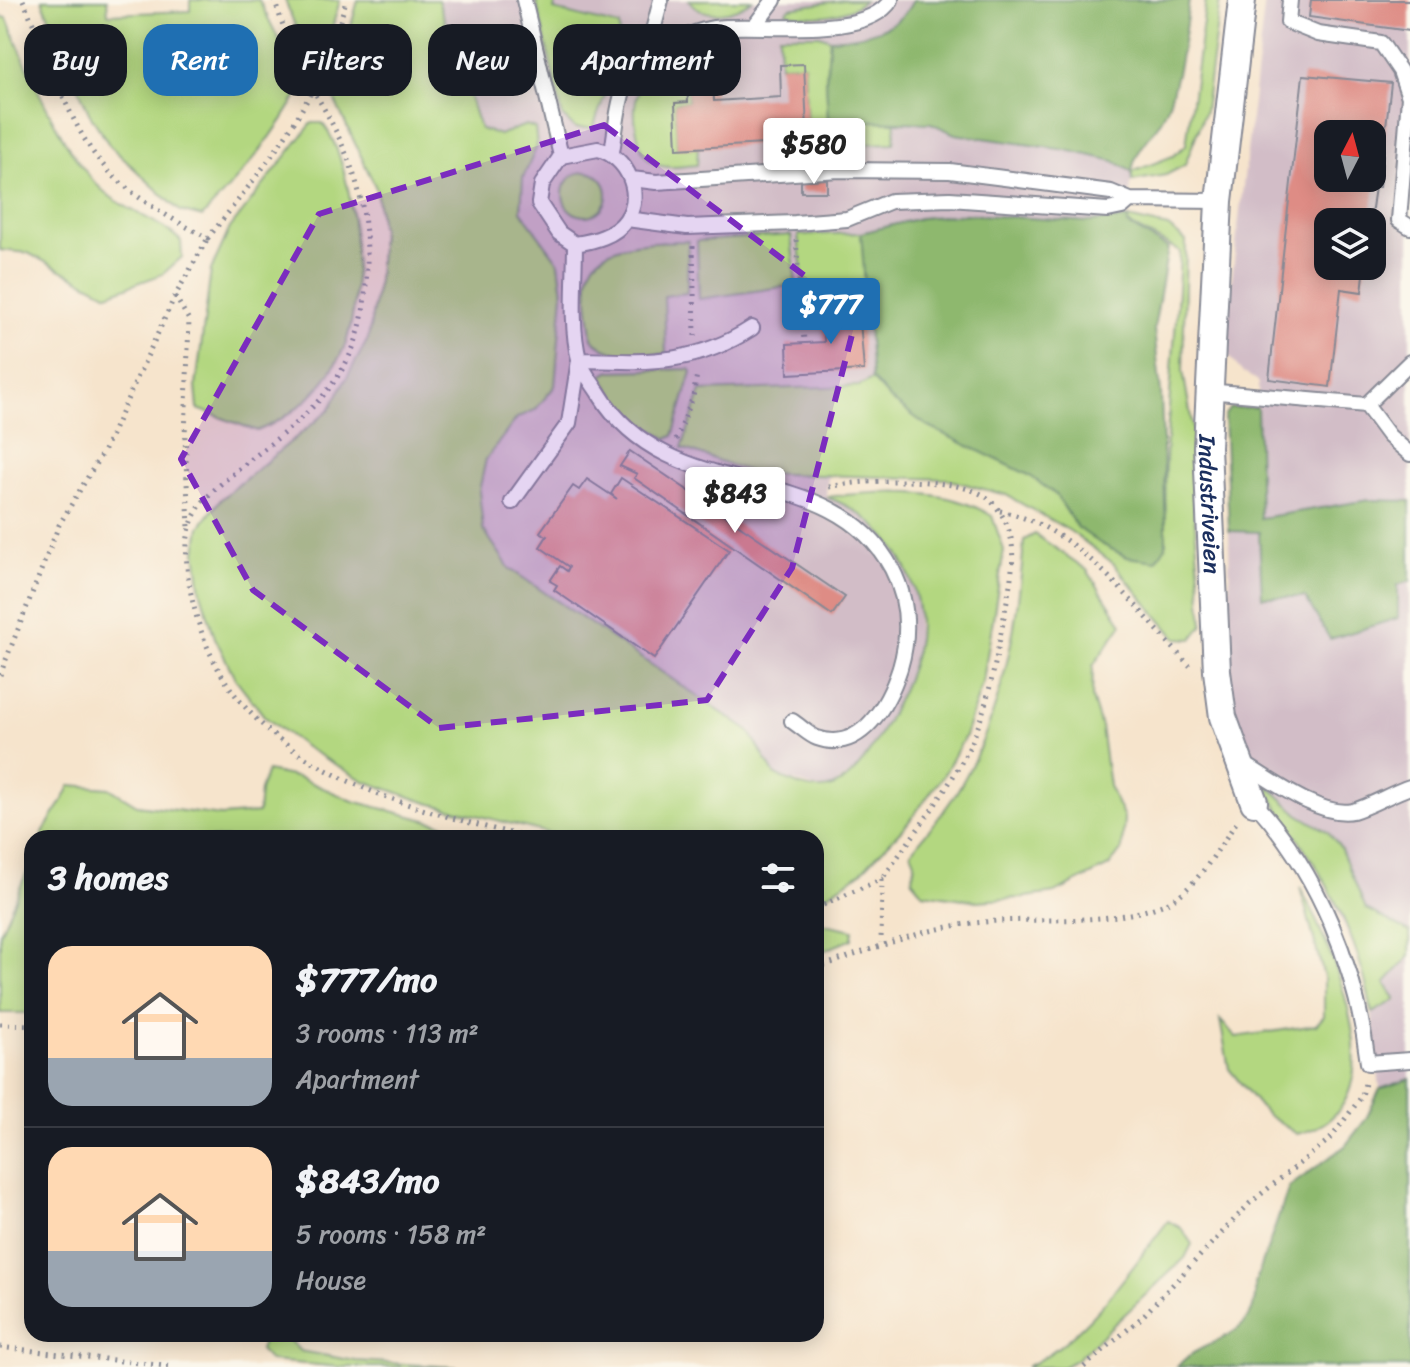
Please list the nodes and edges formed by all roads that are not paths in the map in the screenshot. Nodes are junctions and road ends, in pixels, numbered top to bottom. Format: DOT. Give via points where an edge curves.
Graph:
graph roads {
  1 [pos="524,0"];
  2 [pos="661,0"];
  3 [pos="774,0"];
  4 [pos="891,0"];
  5 [pos="1242,0"];
  6 [pos="1290,0"];
  7 [pos="655,24"];
  8 [pos="756,24"];
  9 [pos="741,26"];
  10 [pos="625,96"];
  11 [pos="612,152"];
  12 [pos="561,156"];
  13 [pos="632,179"];
  14 [pos="1130,200"];
  15 [pos="1219,201"];
  16 [pos="627,219"];
  17 [pos="1410,227"];
  18 [pos="575,244"];
  19 [pos="752,328"];
  20 [pos="579,360"];
  21 [pos="1410,362"];
  22 [pos="1207,391"];
  23 [pos="1366,405"];
  24 [pos="1410,454"];
  25 [pos="512,502"];
  26 [pos="792,721"];
  27 [pos="1241,762"];
  28 [pos="1410,787"];
  29 [pos="1254,802"];
  30 [pos="1410,1060"];
  1 -- 12 [label="lane"];
  2 -- 7 [label="lane"];
  3 -- 8 [label="lane"];
  4 -- 8 [label="lane" via="877,14 840,26"];
  5 -- 15 [label="street, Industriveien"];
  6 -- 17 [label="lane" via="1288,22 1318,34 1381,43 1400,71 1409,97 1399,220"];
  8 -- 9 [label="lane"];
  10 -- 11 [label="lane"];
  11 -- 12 [label="lane" via="598,149"];
  11 -- 13 [label="lane"];
  12 -- 18 [label="lane" via="542,184 539,203 559,233"];
  13 -- 14 [label="lane" via="950,171 1111,192"];
  13 -- 16 [label="lane" via="634,199"];
  14 -- 15 [label="lane"];
  14 -- 16 [label="lane" via="1108,210 950,199 891,201 847,219 795,223 687,227"];
  15 -- 22 [label="street, Industriveien"];
  16 -- 18 [label="lane" via="613,232"];
  18 -- 20 [label="lane"];
  19 -- 20 [label="lane" via="722,348 677,360"];
  20 -- 25 [label="lane" via="569,423"];
  20 -- 26 [label="lane" via="610,412 642,443 687,465 797,496 852,519 880,546 900,584 906,628 893,692 869,725 853,735 816,738"];
  21 -- 23 [label="lane"];
  22 -- 23 [label="lane"];
  22 -- 27 [label="street, Industriveien" via="1217,671 1223,717"];
  23 -- 24 [label="lane"];
  27 -- 28 [label="lane" via="1332,811 1353,811"];
  27 -- 29 [label="street, Industriveien"];
  29 -- 30 [label="lane" via="1294,856 1334,928 1353,983 1368,1063"];
}
